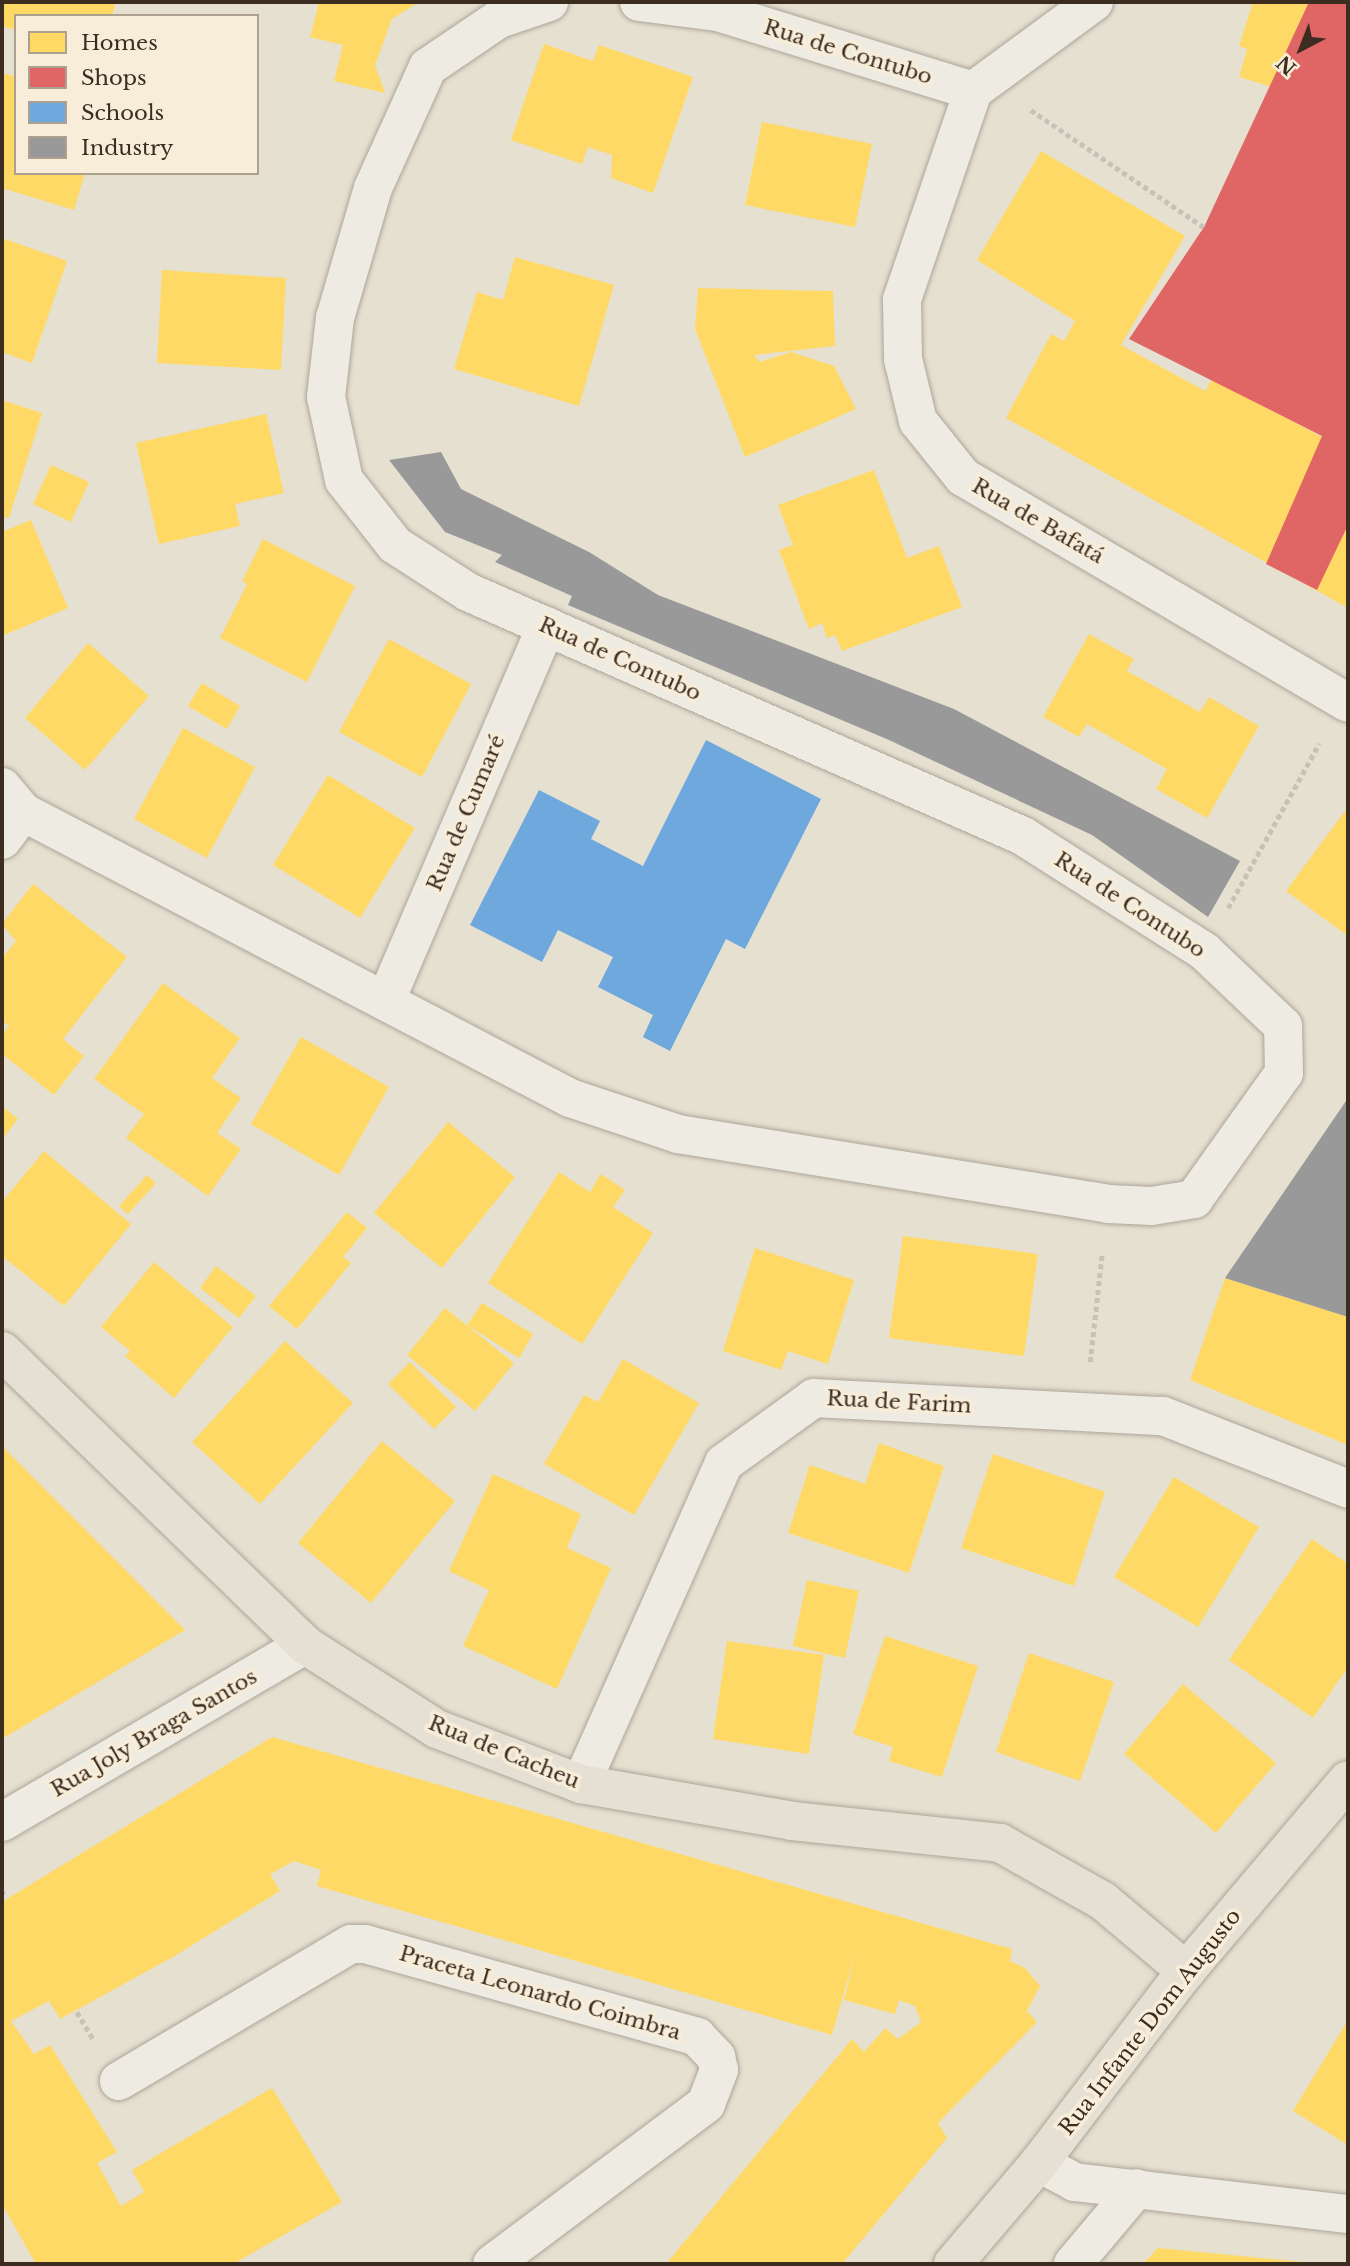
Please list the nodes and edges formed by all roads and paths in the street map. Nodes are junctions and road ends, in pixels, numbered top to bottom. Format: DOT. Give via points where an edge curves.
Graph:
graph roads {
  1 [pos="549,2"];
  2 [pos="639,2"];
  3 [pos="1094,2"];
  4 [pos="980,86"];
  5 [pos="1204,227"];
  6 [pos="546,626"];
  7 [pos="1346,701"];
  8 [pos="9,813"];
  9 [pos="1204,951"];
  10 [pos="386,1000"];
  11 [pos="1108,1204"];
  12 [pos="2,1351"];
  13 [pos="1084,1412"];
  14 [pos="1348,1489"];
  15 [pos="305,1645"];
  16 [pos="1348,1780"];
  17 [pos="581,1784"];
  18 [pos="2,1822"];
  19 [pos="1186,1971"];
  20 [pos="119,2081"];
  21 [pos="1039,2164"];
  22 [pos="1137,2188"];
  23 [pos="1348,2214"];
  24 [pos="492,2264"];
  25 [pos="953,2264"];
  26 [pos="1073,2264"];
  1 -- 6 [label="street, Rua de Contubo" via="499,19 428,67 373,188 335,318 326,397 344,480 396,545 468,592"];
  2 -- 4 [label="street, Rua de Contubo" via="718,12"];
  3 -- 4 [label="street"];
  4 -- 5 [label="path"];
  4 -- 7 [label="street, Rua de Bafatá" via="902,300 903,359 918,421 963,477"];
  6 -- 9 [label="street, Rua de Contubo" via="1023,836"];
  6 -- 10 [label="street, Rua de Cumaré"];
  7 -- 9 [label="path"];
  8 -- 10 [label="street, Rua de Contubo"];
  9 -- 11 [label="street, Rua de Contubo" via="1283,1026 1284,1073 1194,1199 1152,1206"];
  10 -- 11 [label="street, Rua de Contubo" via="570,1098 678,1134"];
  11 -- 13 [label="path"];
  12 -- 15 [label="main road, Rua de Cacheu"];
  13 -- 14 [label="street, Rua de Farim" via="1163,1416"];
  13 -- 17 [label="street, Rua de Farim" via="814,1398 724,1463"];
  15 -- 17 [label="main road, Rua de Cacheu" via="437,1729"];
  15 -- 18 [label="street, Rua Joly Braga Santos"];
  16 -- 19 [label="main road, Rua Infante Dom Augusto"];
  17 -- 19 [label="main road, Rua de Cacheu" via="792,1822 1000,1843 1103,1901"];
  19 -- 21 [label="main road, Rua Infante Dom Augusto"];
  20 -- 24 [label="street, Praceta Leonardo Coimbra" via="351,1944 365,1944 697,2037 716,2057 719,2070 706,2104"];
  21 -- 22 [label="street" via="1074,2182"];
  21 -- 25 [label="main road, Rua Infante Dom Augusto"];
  22 -- 23 [label="street"];
  22 -- 26 [label="street"];
}
